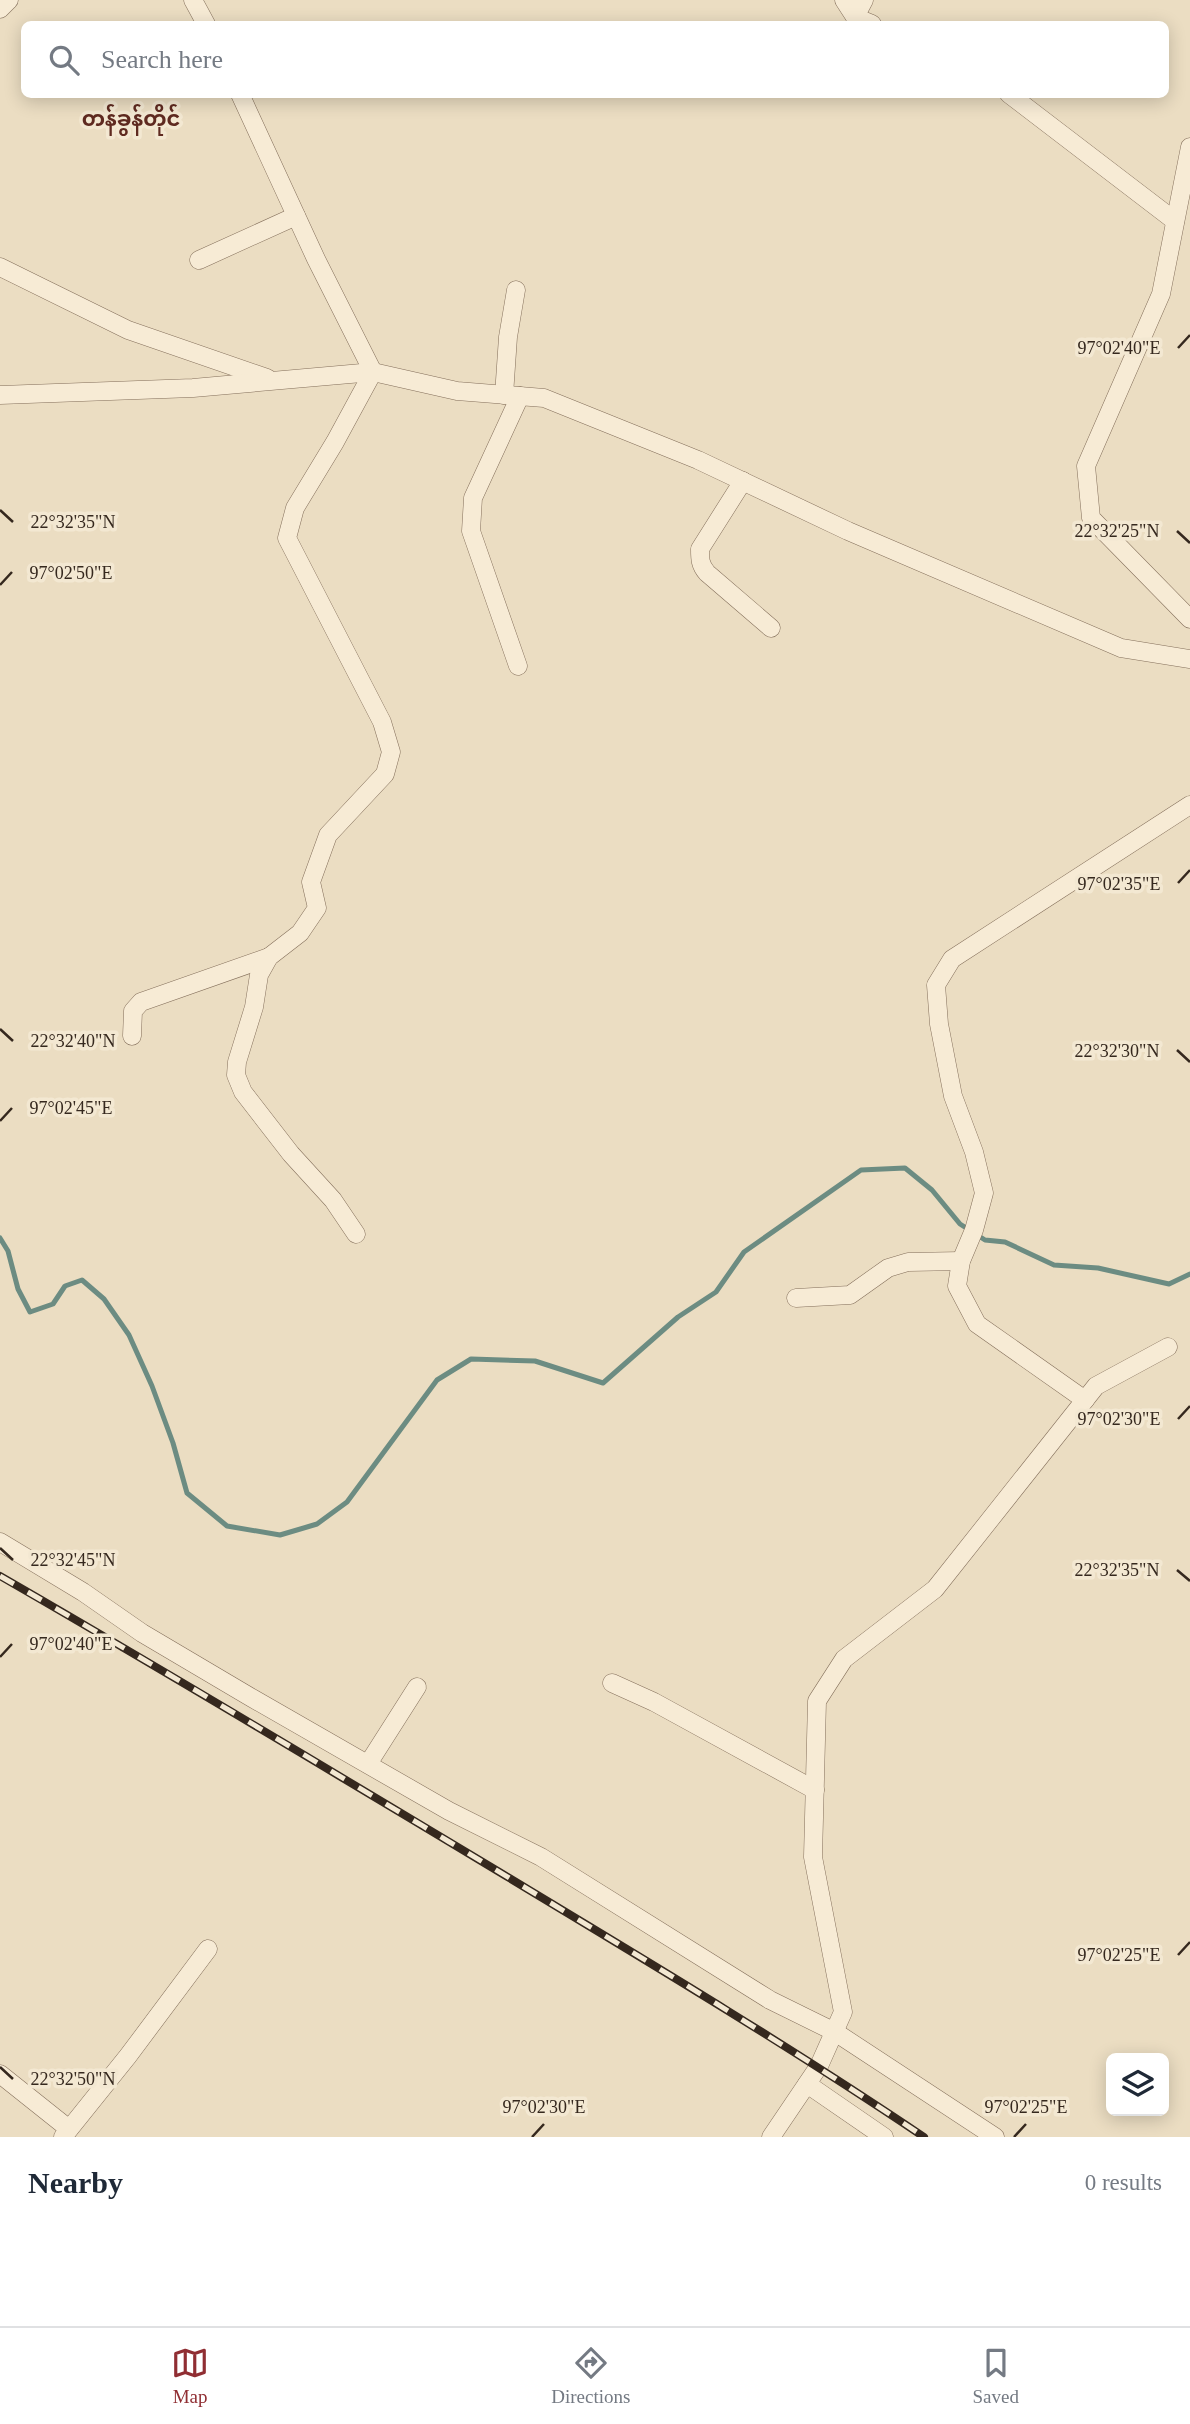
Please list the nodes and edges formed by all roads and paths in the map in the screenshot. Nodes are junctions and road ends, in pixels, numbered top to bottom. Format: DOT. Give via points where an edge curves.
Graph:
graph roads {
  1 [pos="9,0"];
  2 [pos="193,0"];
  3 [pos="844,0"];
  4 [pos="864,0"];
  5 [pos="0,9"];
  6 [pos="855,16"];
  7 [pos="204,21"];
  8 [pos="866,21"];
  9 [pos="242,98"];
  10 [pos="1014,98"];
  11 [pos="1190,147"];
  12 [pos="296,216"];
  13 [pos="1175,221"];
  14 [pos="199,260"];
  15 [pos="0,267"];
  16 [pos="516,290"];
  17 [pos="373,372"];
  18 [pos="275,381"];
  19 [pos="0,395"];
  20 [pos="512,396"];
  21 [pos="743,481"];
  22 [pos="1190,619"];
  23 [pos="771,628"];
  24 [pos="1190,659"];
  25 [pos="518,666"];
  26 [pos="1190,805"];
  27 [pos="269,957"];
  28 [pos="132,1036"];
  29 [pos="356,1234"];
  30 [pos="961,1261"];
  31 [pos="796,1298"];
  32 [pos="1168,1347"];
  33 [pos="1085,1400"];
  34 [pos="0,1542"];
  35 [pos="612,1683"];
  36 [pos="417,1687"];
  37 [pos="368,1764"];
  38 [pos="815,1790"];
  39 [pos="208,1949"];
  40 [pos="835,2032"];
  41 [pos="0,2074"];
  42 [pos="807,2084"];
  43 [pos="66,2133"];
  44 [pos="771,2137"];
  45 [pos="884,2137"];
  46 [pos="995,2137"];
  1 -- 5 [label="street"];
  2 -- 7 [label="street"];
  3 -- 6 [label="street"];
  4 -- 6 [label="street"];
  6 -- 8 [label="street"];
  9 -- 12 [label="street"];
  10 -- 13 [label="street"];
  11 -- 13 [label="street"];
  12 -- 14 [label="street"];
  12 -- 17 [label="street"];
  13 -- 22 [label="street" via="1161,294 1086,466 1091,518"];
  15 -- 18 [label="street" via="128,330"];
  16 -- 20 [label="street" via="508,337"];
  17 -- 18 [label="street"];
  17 -- 20 [label="street" via="457,391"];
  17 -- 27 [label="street" via="295,508 287,538 382,722 391,752 385,774 328,835 311,881 317,908 300,933"];
  18 -- 19 [label="street"];
  20 -- 21 [label="street" via="556,402"];
  20 -- 25 [label="street" via="473,498 471,531"];
  21 -- 23 [label="street" via="699,549 699,559 707,573"];
  21 -- 24 [label="street" via="1121,648"];
  26 -- 30 [label="street" via="952,959 936,985 953,1096 984,1192"];
  27 -- 28 [label="street" via="136,1005"];
  27 -- 29 [label="street" via="259,975 236,1074 243,1092"];
  30 -- 31 [label="street" via="908,1262 888,1268 850,1295"];
  30 -- 33 [label="street" via="957,1286 977,1324"];
  32 -- 33 [label="street" via="1096,1386"];
  33 -- 38 [label="street" via="935,1589 844,1659 817,1701"];
  34 -- 37 [label="street" via="142,1633"];
  35 -- 38 [label="street"];
  36 -- 37 [label="street"];
  37 -- 40 [label="street" via="541,1857 770,2000"];
  38 -- 40 [label="street" via="813,1857 844,2012"];
  39 -- 43 [label="street"];
  40 -- 42 [label="street"];
  40 -- 46 [label="street"];
  41 -- 43 [label="street"];
  42 -- 44 [label="street"];
  42 -- 45 [label="street"];
}
